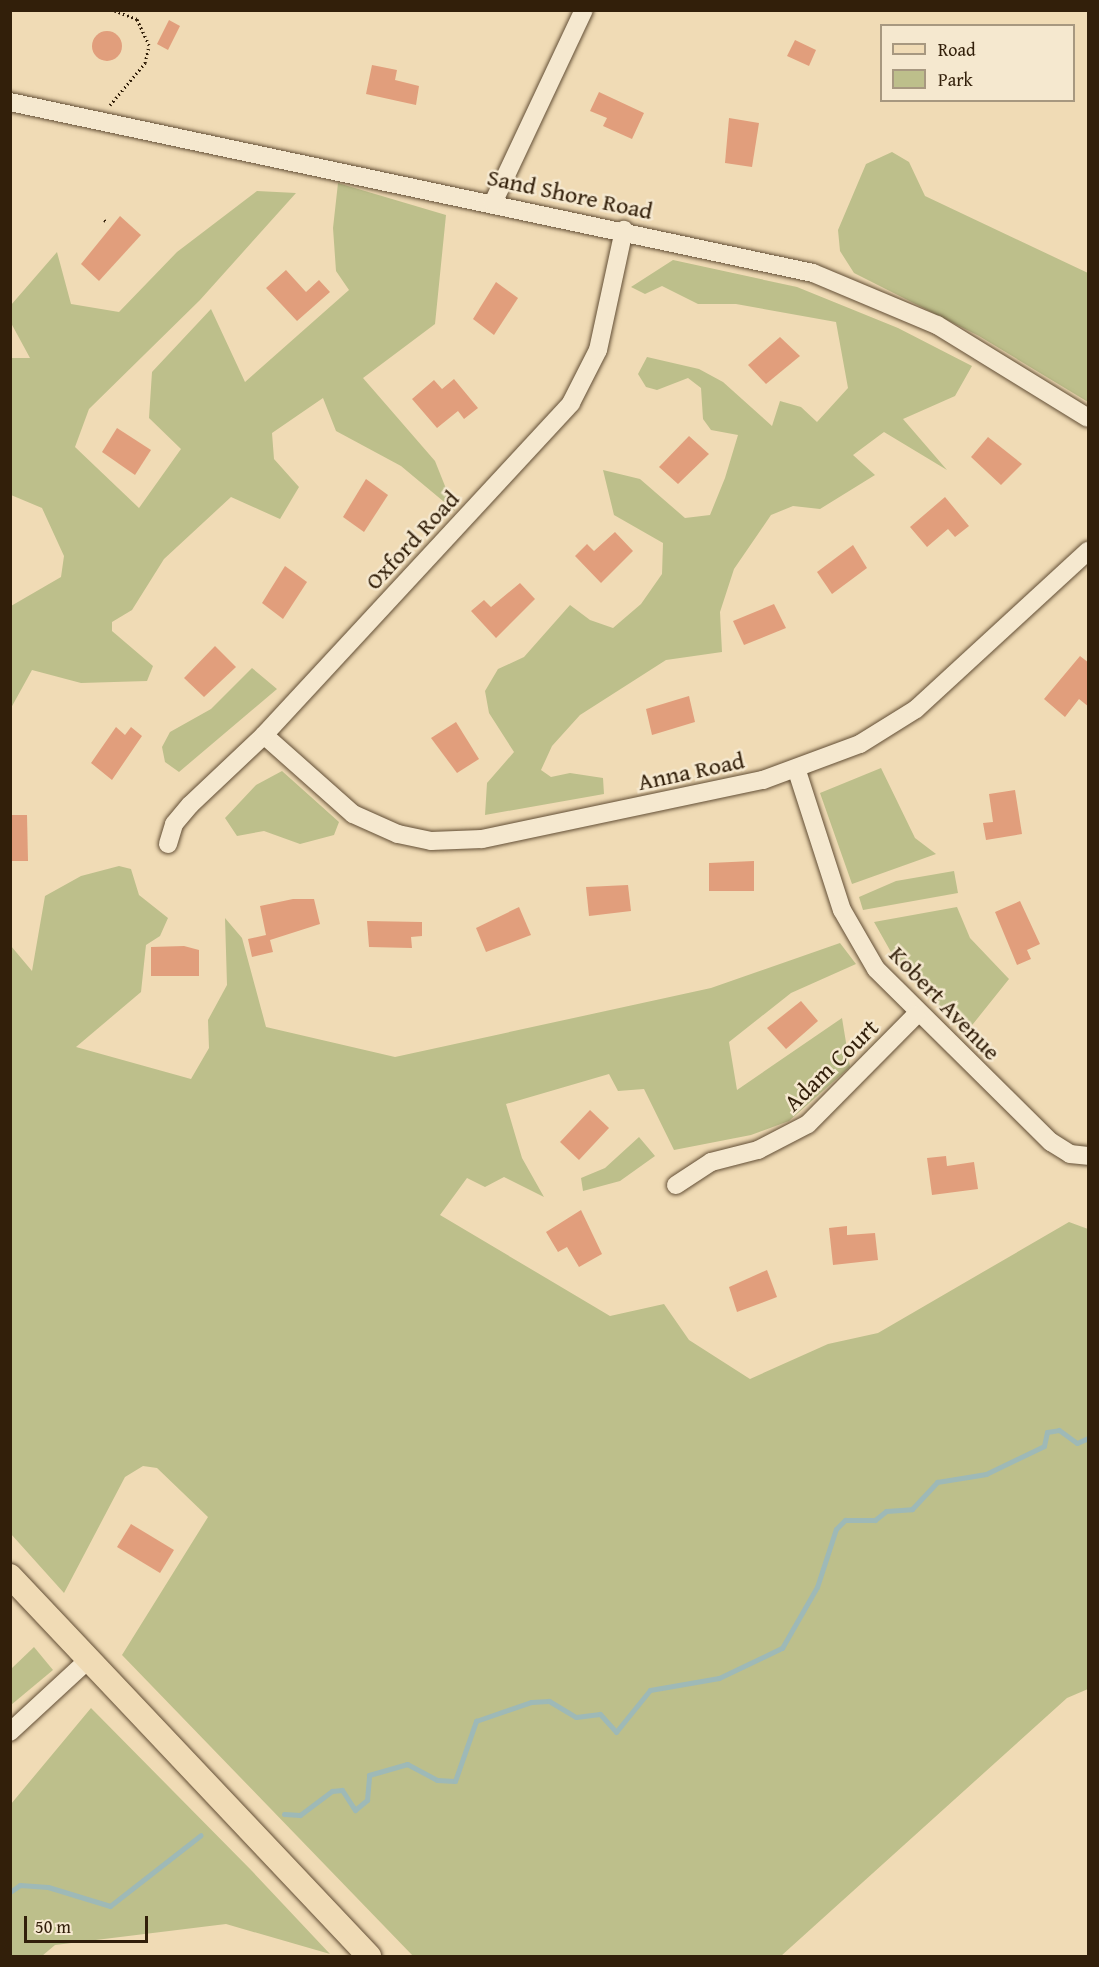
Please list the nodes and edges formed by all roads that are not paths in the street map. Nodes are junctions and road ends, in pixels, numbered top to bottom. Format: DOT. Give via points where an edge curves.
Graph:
graph roads {
  1 [pos="584,10"];
  2 [pos="10,102"];
  3 [pos="493,203"];
  4 [pos="624,230"];
  5 [pos="1089,418"];
  6 [pos="1089,551"];
  7 [pos="264,735"];
  8 [pos="797,771"];
  9 [pos="168,844"];
  10 [pos="916,1015"];
  11 [pos="1089,1156"];
  12 [pos="676,1185"];
  13 [pos="10,1576"];
  14 [pos="89,1659"];
  15 [pos="10,1732"];
  16 [pos="369,1956"];
  1 -- 3 [label="street"];
  2 -- 3 [label="street, Sand Shore Road"];
  3 -- 4 [label="street, Sand Shore Road"];
  4 -- 5 [label="street, Sand Shore Road" via="780,264 889,302 952,333"];
  4 -- 7 [label="street, Oxford Road" via="598,350 571,403"];
  6 -- 8 [label="street, Anna Road" via="916,709 860,744"];
  7 -- 8 [label="street, Anna Road" via="353,814 398,834 441,842 482,839"];
  7 -- 9 [label="street, Oxford Road" via="190,805 174,824"];
  8 -- 10 [label="street, Kobert Avenue" via="848,922 876,969"];
  10 -- 11 [label="street, Kobert Avenue" via="1051,1142 1071,1154"];
  10 -- 12 [label="street, Adam Court" via="808,1124 758,1149 711,1162"];
  13 -- 14 [label="main road"];
  14 -- 15 [label="street"];
  14 -- 16 [label="main road"];
}
